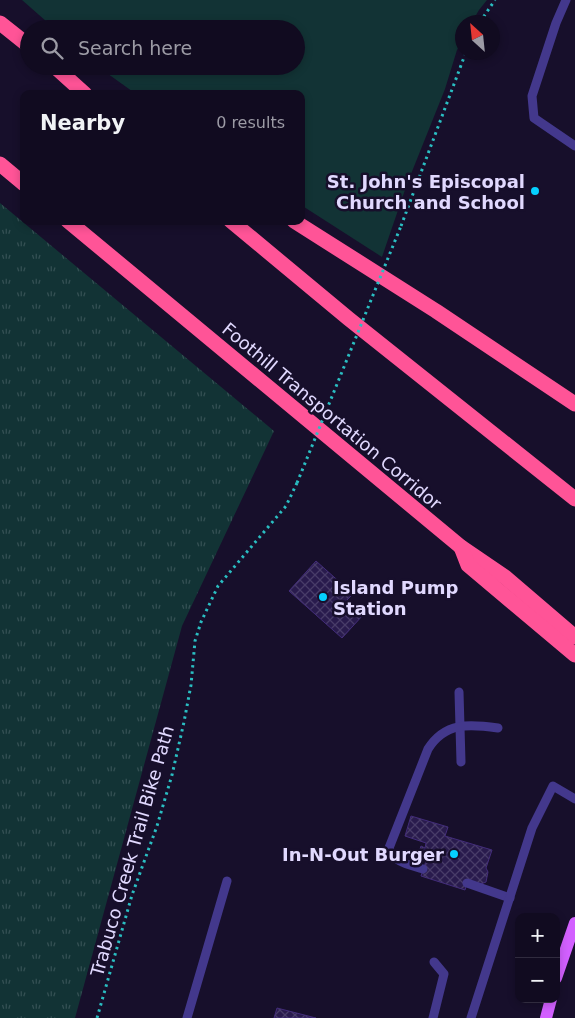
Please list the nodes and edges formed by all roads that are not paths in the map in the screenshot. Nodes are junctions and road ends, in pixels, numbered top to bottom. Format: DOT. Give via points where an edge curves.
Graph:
graph roads {
  1 [pos="566,0"];
  2 [pos="0,23"];
  3 [pos="20,39"];
  4 [pos="64,75"];
  5 [pos="66,75"];
  6 [pos="81,90"];
  7 [pos="89,90"];
  8 [pos="575,146"];
  9 [pos="0,164"];
  10 [pos="20,181"];
  11 [pos="73,225"];
  12 [pos="235,225"];
  13 [pos="300,225"];
  14 [pos="575,404"];
  15 [pos="575,499"];
  16 [pos="461,547"];
  17 [pos="575,637"];
  18 [pos="575,655"];
  19 [pos="459,692"];
  20 [pos="458,727"];
  21 [pos="498,728"];
  22 [pos="461,762"];
  23 [pos="575,799"];
  24 [pos="423,869"];
  25 [pos="227,881"];
  26 [pos="467,883"];
  27 [pos="510,898"];
  28 [pos="575,923"];
  29 [pos="434,962"];
  30 [pos="560,966"];
  31 [pos="550,1003"];
  32 [pos="186,1018"];
  33 [pos="433,1018"];
  34 [pos="471,1018"];
  35 [pos="546,1018"];
  1 -- 8 [label="lane" via="532,96 534,118"];
  2 -- 3 [label="highway"];
  4 -- 6 [label="highway"];
  5 -- 7 [label="highway"];
  9 -- 10 [label="highway"];
  11 -- 16 [label="highway, Foothill Transportation Corridor"];
  12 -- 15 [label="highway"];
  13 -- 14 [label="highway"];
  16 -- 17 [label="highway, Foothill Transportation Corridor" via="505,577"];
  16 -- 18 [label="highway" via="468,565"];
  19 -- 20 [label="lane"];
  20 -- 21 [label="lane"];
  20 -- 22 [label="lane"];
  20 -- 24 [label="lane" via="434,739 428,749 389,848 395,859"];
  23 -- 27 [label="lane" via="553,786 532,828"];
  25 -- 32 [label="lane"];
  26 -- 27 [label="lane"];
  27 -- 34 [label="lane"];
  28 -- 30 [label="main road"];
  29 -- 33 [label="lane" via="444,974"];
  31 -- 35 [label="main road"];
}
